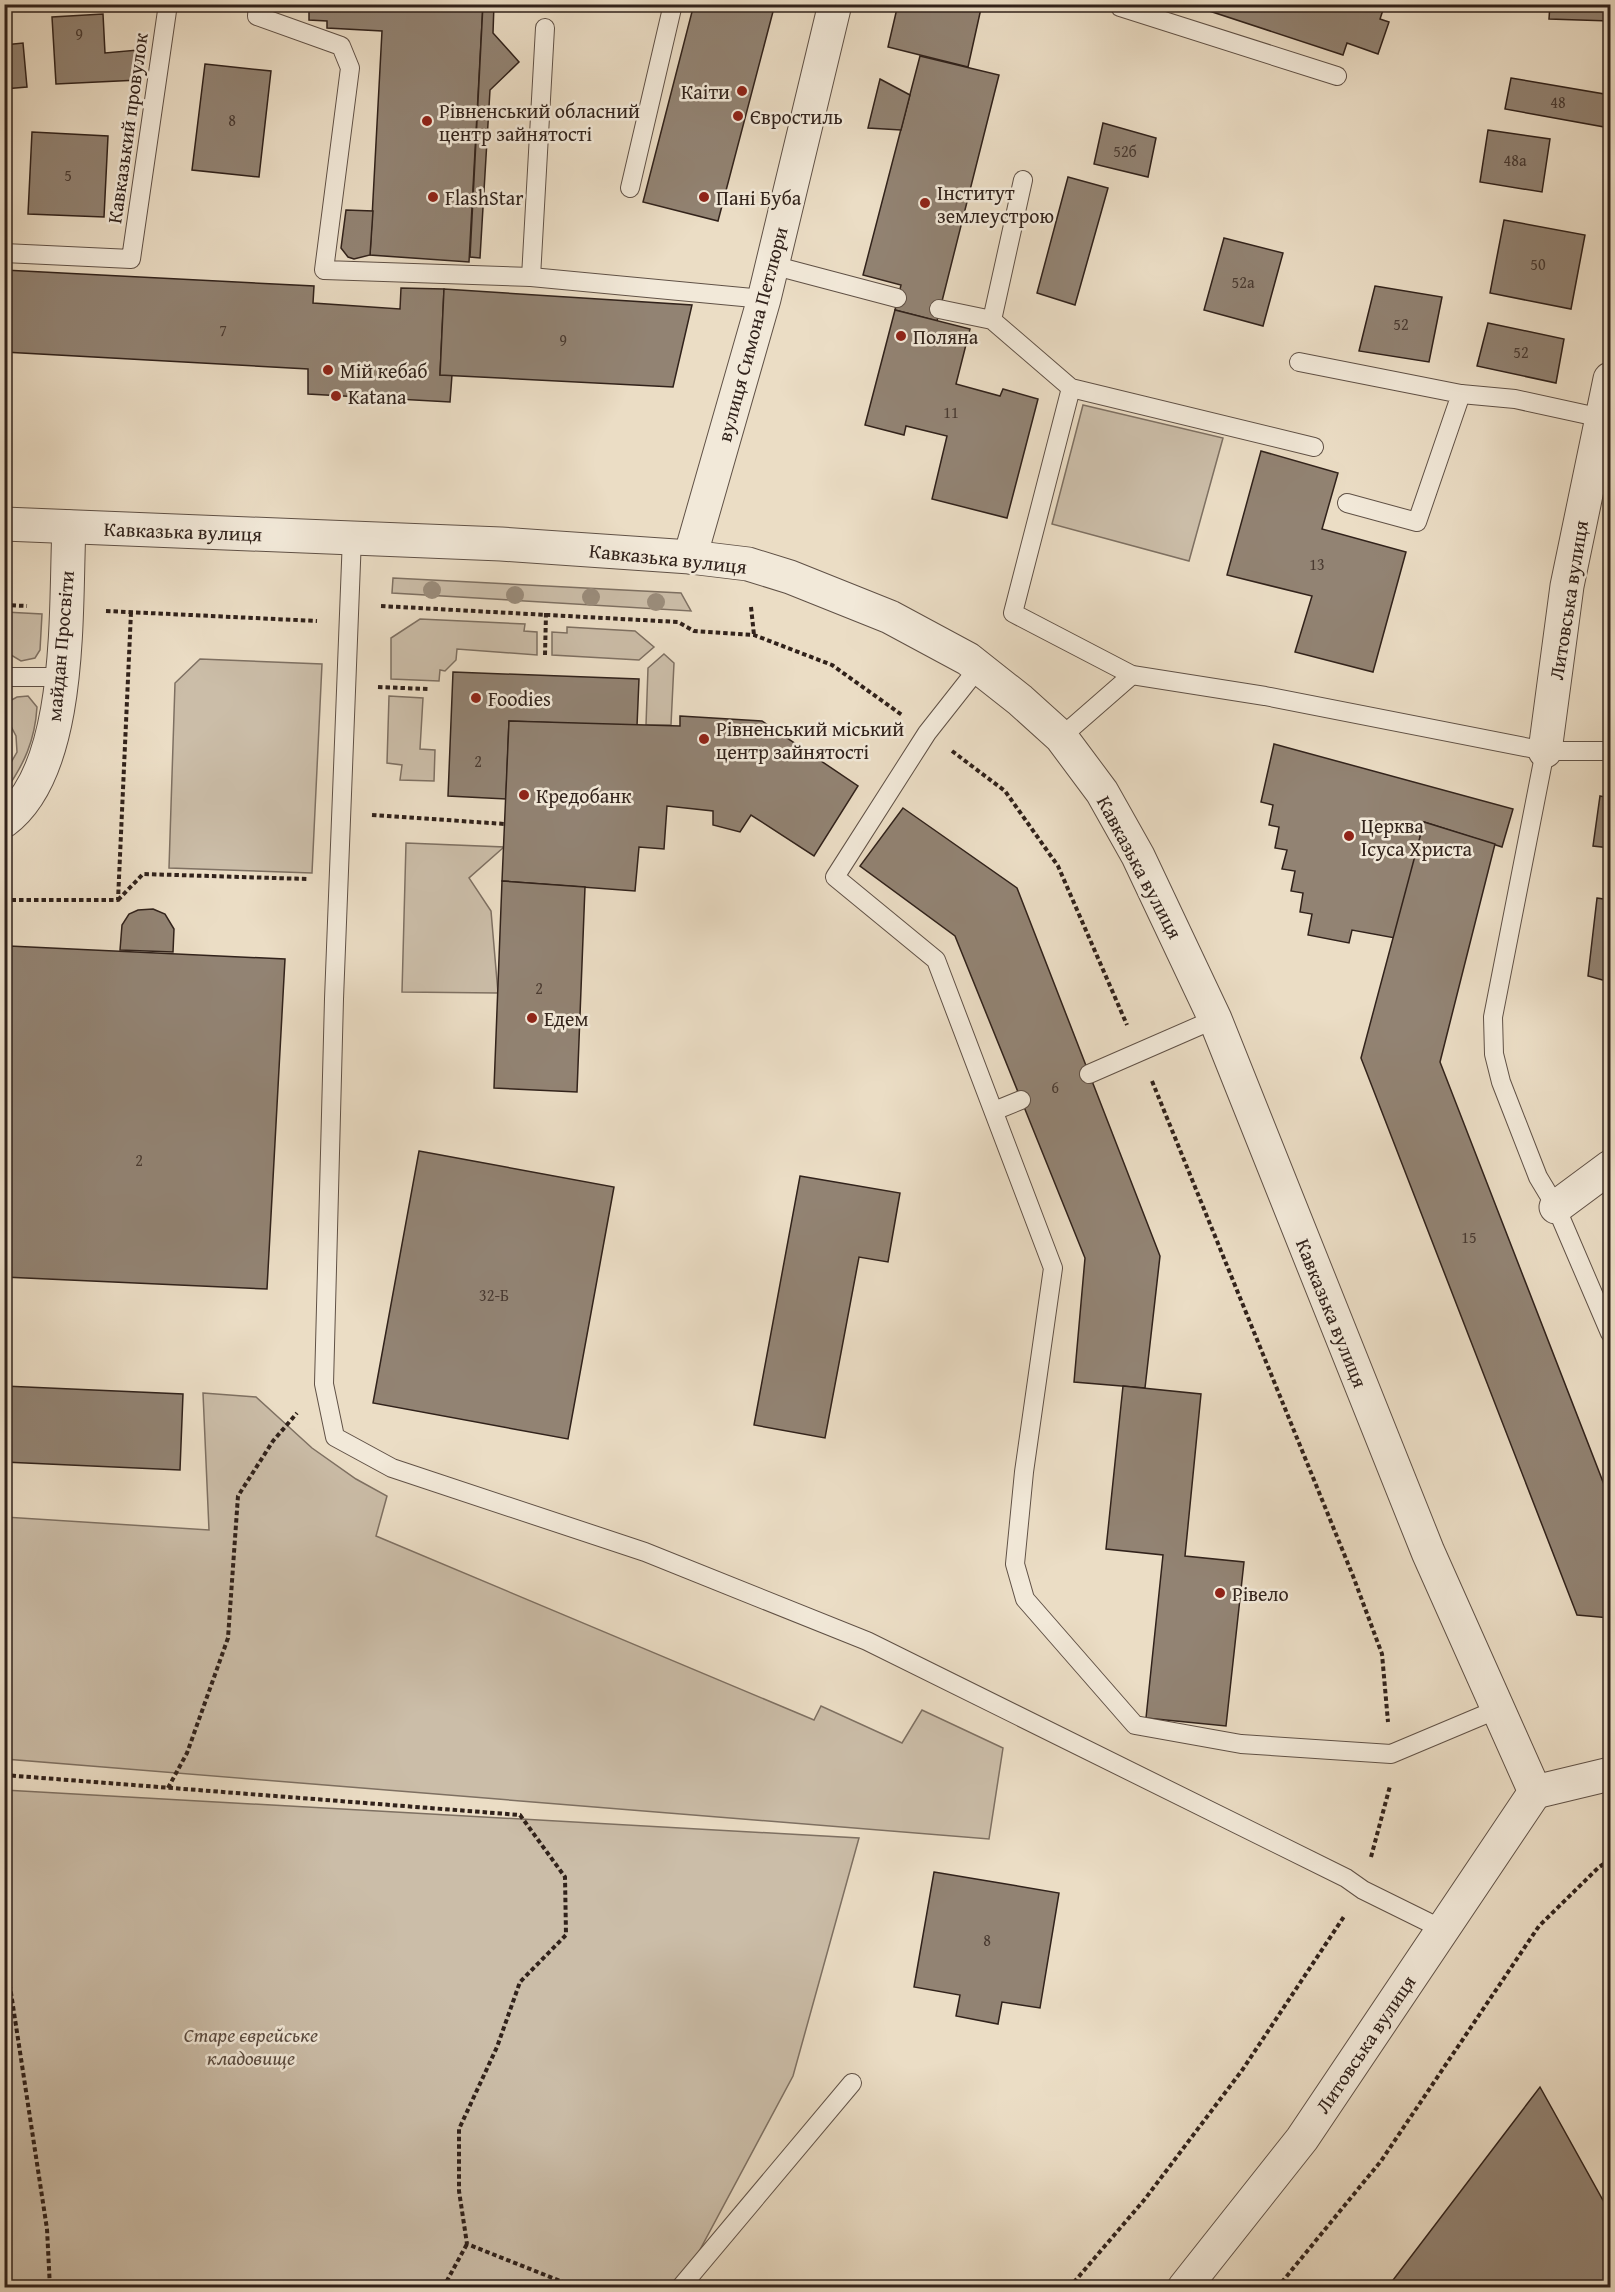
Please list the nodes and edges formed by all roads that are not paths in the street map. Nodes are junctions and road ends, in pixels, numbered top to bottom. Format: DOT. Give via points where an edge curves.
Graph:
graph roads {
  1 [pos="168,4"];
  2 [pos="258,4"];
  3 [pos="672,4"];
  4 [pos="835,4"];
  5 [pos="1116,5"];
  6 [pos="545,28"];
  7 [pos="1337,76"];
  8 [pos="1023,180"];
  9 [pos="630,188"];
  10 [pos="4,253"];
  11 [pos="772,265"];
  12 [pos="531,277"];
  13 [pos="897,297"];
  14 [pos="764,299"];
  15 [pos="939,309"];
  16 [pos="992,321"];
  17 [pos="1299,362"];
  18 [pos="1611,379"];
  19 [pos="1071,388"];
  20 [pos="1461,394"];
  21 [pos="1602,418"];
  22 [pos="1314,447"];
  23 [pos="1347,503"];
  24 [pos="4,524"];
  25 [pos="69,527"];
  26 [pos="352,537"];
  27 [pos="690,557"];
  28 [pos="979,667"];
  29 [pos="1132,675"];
  30 [pos="4,677"];
  31 [pos="62,677"];
  32 [pos="1061,737"];
  33 [pos="1545,751"];
  34 [pos="1611,751"];
  35 [pos="4,821"];
  36 [pos="1215,1019"];
  37 [pos="1089,1074"];
  38 [pos="1021,1100"];
  39 [pos="994,1111"];
  40 [pos="1611,1167"];
  41 [pos="1556,1207"];
  42 [pos="1611,1333"];
  43 [pos="1498,1709"];
  44 [pos="1611,1774"];
  45 [pos="1535,1792"];
  46 [pos="1442,1929"];
  47 [pos="852,2083"];
  48 [pos="680,2288"];
  49 [pos="1184,2288"];
  1 -- 10 [label="lane, Кавказький провулок" via="131,259"];
  2 -- 12 [label="lane" via="257,15 341,46 350,68 324,270"];
  3 -- 9 [label="lane"];
  4 -- 11 [label="street, вулиця Симона Петлюри"];
  5 -- 7 [label="lane"];
  6 -- 12 [label="lane"];
  8 -- 16 [label="lane"];
  11 -- 13 [label="lane"];
  11 -- 14 [label="street, вулиця Симона Петлюри"];
  12 -- 14 [label="lane"];
  14 -- 27 [label="street, вулиця Симона Петлюри"];
  15 -- 16 [label="lane"];
  16 -- 19 [label="lane"];
  17 -- 20 [label="lane"];
  18 -- 21 [label="street, Литовська вулиця"];
  19 -- 22 [label="lane"];
  19 -- 29 [label="lane" via="1013,613"];
  20 -- 21 [label="lane" via="1515,399"];
  20 -- 23 [label="lane" via="1417,522"];
  21 -- 33 [label="street, Литовська вулиця" via="1568,586"];
  24 -- 25 [label="street, Кавказька вулиця"];
  25 -- 26 [label="street, Кавказька вулиця"];
  25 -- 31 [label="street, майдан Просвіти"];
  26 -- 27 [label="street, Кавказька вулиця"];
  26 -- 46 [label="lane" via="324,1384 335,1437 392,1468 645,1552 867,1641"];
  27 -- 28 [label="street, Кавказька вулиця" via="748,564 790,577 890,617"];
  28 -- 32 [label="street, Кавказька вулиця"];
  28 -- 39 [label="lane" via="927,733 835,877 936,960"];
  29 -- 32 [label="lane"];
  29 -- 33 [label="lane" via="1265,696"];
  30 -- 31 [label="lane"];
  31 -- 35 [label="street, майдан Просвіти" via="60,706 45,766 15,813"];
  32 -- 36 [label="street, Кавказька вулиця" via="1102,792 1138,856"];
  33 -- 34 [label="lane"];
  33 -- 41 [label="lane" via="1493,1017 1494,1054 1501,1082 1538,1177"];
  36 -- 37 [label="lane"];
  36 -- 43 [label="street, Кавказька вулиця" via="1428,1552"];
  38 -- 39 [label="lane"];
  39 -- 43 [label="lane" via="1053,1268 1015,1564 1025,1599 1135,1725 1241,1744 1391,1754"];
  40 -- 41 [label="street"];
  41 -- 42 [label="lane"];
  43 -- 45 [label="street, Кавказька вулиця"];
  44 -- 45 [label="street"];
  45 -- 46 [label="street, Литовська вулиця"];
  46 -- 49 [label="street, Литовська вулиця" via="1302,2139"];
  47 -- 48 [label="lane"];
}
